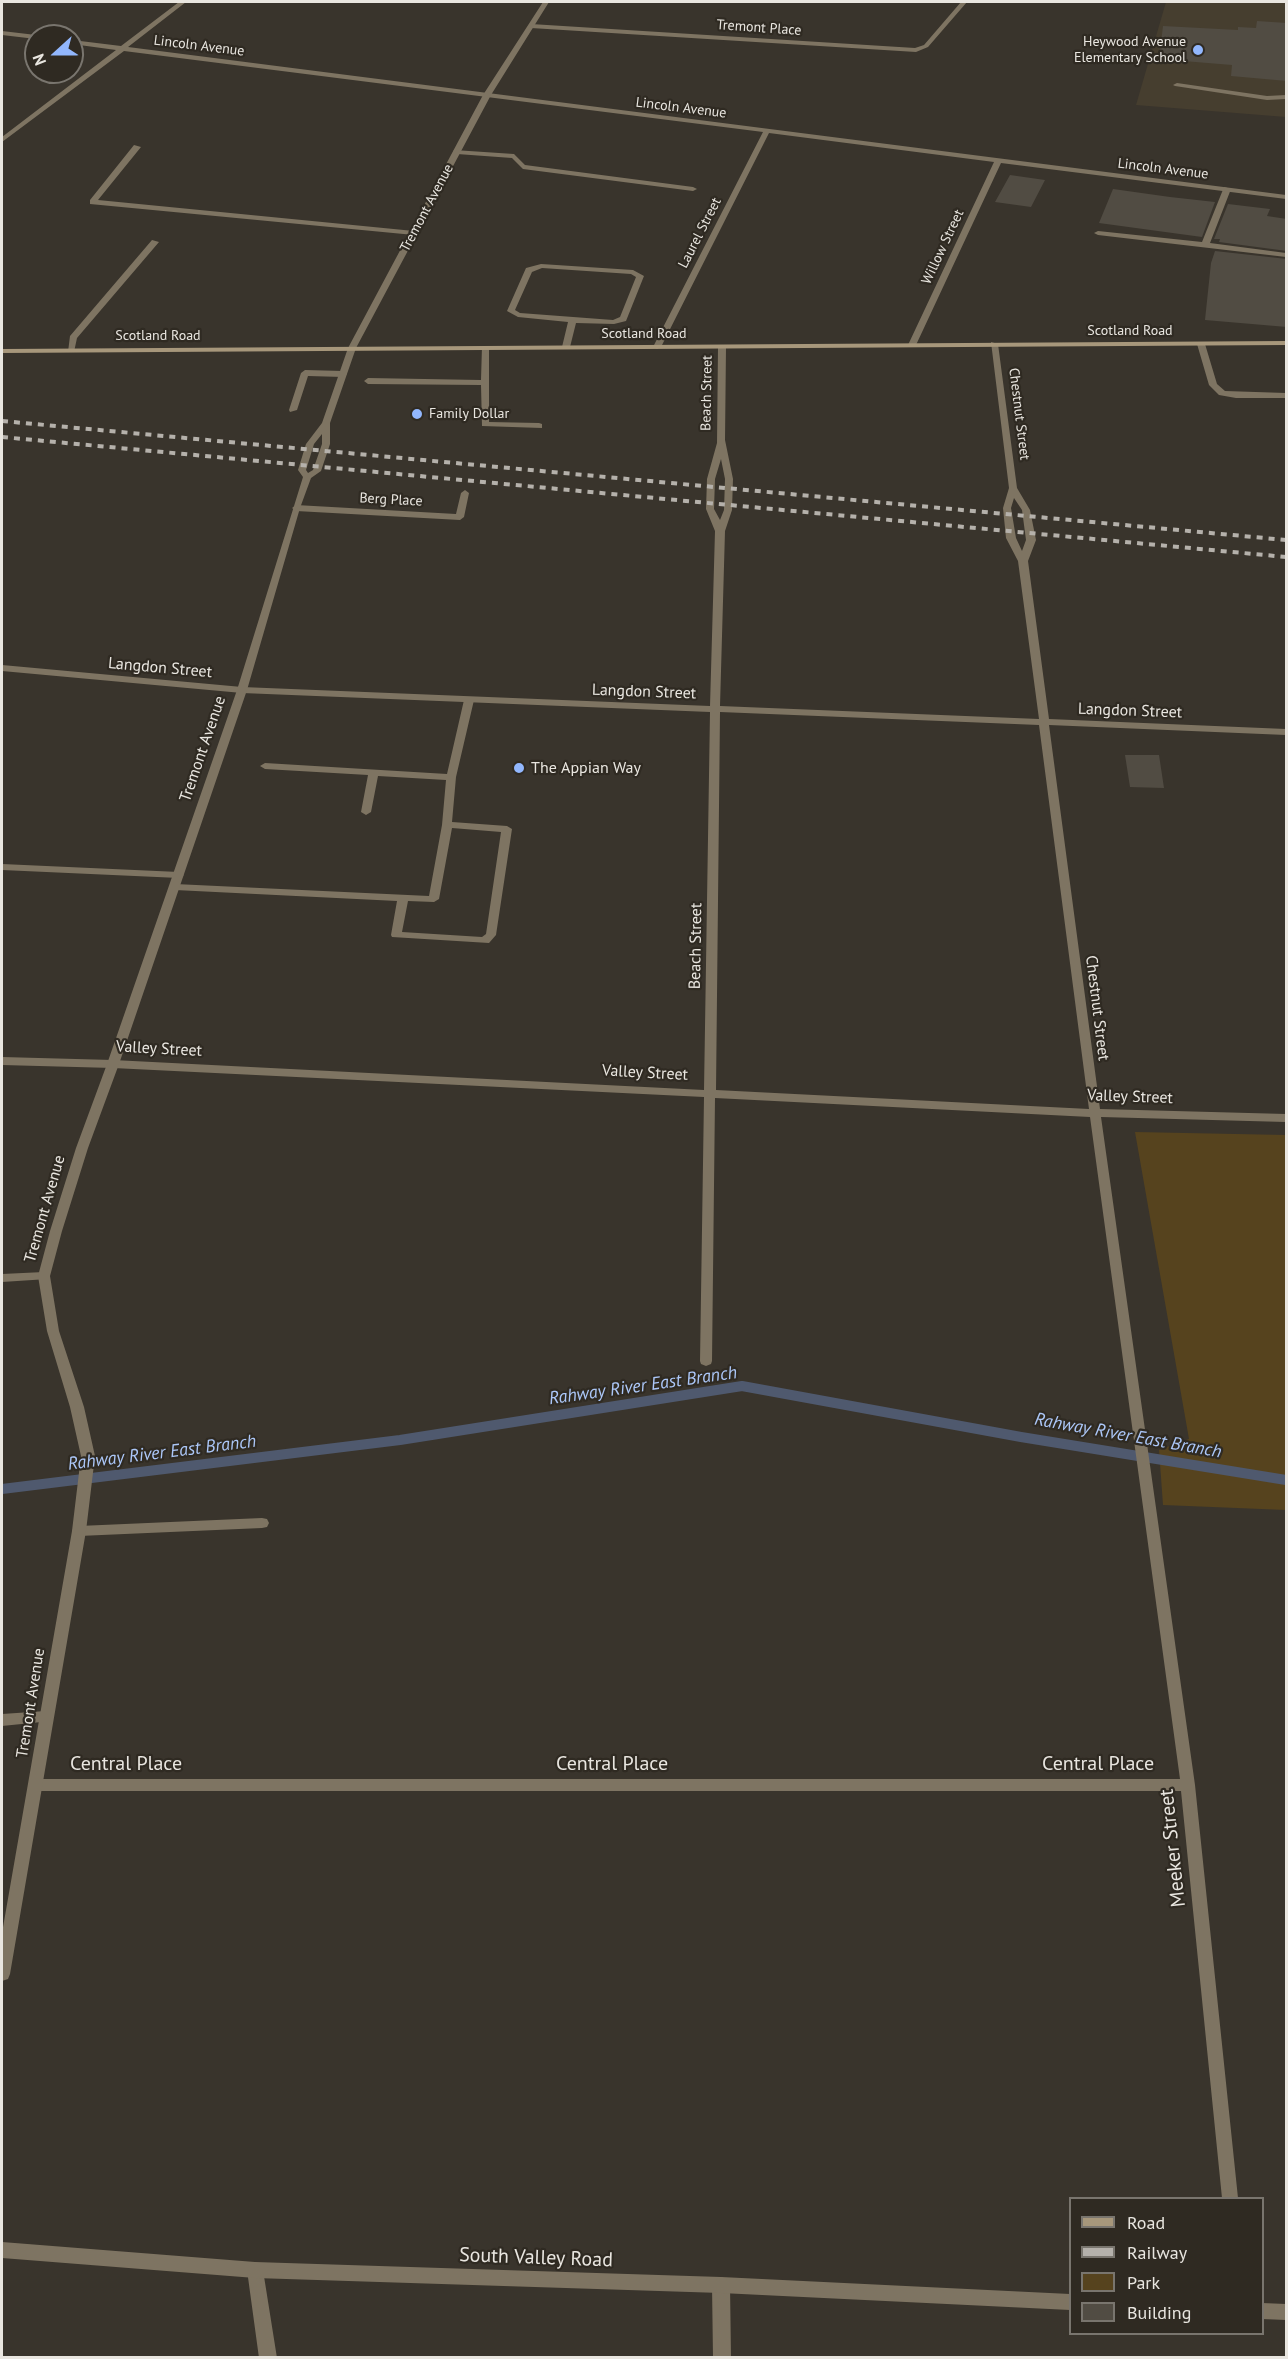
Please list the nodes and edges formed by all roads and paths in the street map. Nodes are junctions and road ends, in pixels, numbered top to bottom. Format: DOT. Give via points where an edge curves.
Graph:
graph roads {
  1 [pos="183,2"];
  2 [pos="546,2"];
  3 [pos="964,2"];
  4 [pos="531,26"];
  5 [pos="2,33"];
  6 [pos="24,36"];
  7 [pos="84,44"];
  8 [pos="120,48"];
  9 [pos="1177,85"];
  10 [pos="487,95"];
  11 [pos="1287,97"];
  12 [pos="766,130"];
  13 [pos="2,140"];
  14 [pos="137,147"];
  15 [pos="457,152"];
  16 [pos="999,160"];
  17 [pos="693,189"];
  18 [pos="1227,189"];
  19 [pos="1287,197"];
  20 [pos="414,233"];
  21 [pos="1098,233"];
  22 [pos="155,242"];
  23 [pos="1204,245"];
  24 [pos="1287,255"];
  25 [pos="573,321"];
  26 [pos="1287,343"];
  27 [pos="994,344"];
  28 [pos="1201,344"];
  29 [pos="912,345"];
  30 [pos="566,347"];
  31 [pos="657,347"];
  32 [pos="723,347"];
  33 [pos="352,348"];
  34 [pos="485,348"];
  35 [pos="71,350"];
  36 [pos="2,351"];
  37 [pos="343,374"];
  38 [pos="368,381"];
  39 [pos="486,383"];
  40 [pos="1287,396"];
  41 [pos="293,410"];
  42 [pos="326,423"];
  43 [pos="539,426"];
  44 [pos="721,440"];
  45 [pos="307,477"];
  46 [pos="1013,488"];
  47 [pos="465,493"];
  48 [pos="296,508"];
  49 [pos="720,531"];
  50 [pos="1023,561"];
  51 [pos="2,668"];
  52 [pos="243,690"];
  53 [pos="468,700"];
  54 [pos="715,710"];
  55 [pos="1043,722"];
  56 [pos="1287,732"];
  57 [pos="265,766"];
  58 [pos="374,772"];
  59 [pos="451,777"];
  60 [pos="366,812"];
  61 [pos="447,825"];
  62 [pos="2,867"];
  63 [pos="179,875"];
  64 [pos="175,887"];
  65 [pos="403,898"];
  66 [pos="2,1061"];
  67 [pos="113,1064"];
  68 [pos="711,1092"];
  69 [pos="1095,1113"];
  70 [pos="1287,1118"];
  71 [pos="44,1276"];
  72 [pos="2,1278"];
  73 [pos="706,1361"];
  74 [pos="1149,1494"];
  75 [pos="262,1523"];
  76 [pos="79,1531"];
  77 [pos="46,1717"];
  78 [pos="2,1720"];
  79 [pos="35,1785"];
  80 [pos="1188,1785"];
  81 [pos="2,1974"];
  82 [pos="1230,2197"];
  83 [pos="2,2250"];
  84 [pos="255,2270"];
  85 [pos="721,2285"];
  86 [pos="1069,2302"];
  87 [pos="1264,2311"];
  88 [pos="1287,2312"];
  89 [pos="268,2358"];
  90 [pos="722,2358"];
  1 -- 8 [label="street"];
  2 -- 4 [label="street, Tremont Avenue"];
  3 -- 4 [label="street, Tremont Place" via="926,46 916,50"];
  4 -- 10 [label="street, Tremont Avenue"];
  5 -- 6 [label="street"];
  7 -- 8 [label="street, Lincoln Avenue"];
  8 -- 10 [label="street, Lincoln Avenue"];
  8 -- 13 [label="street"];
  9 -- 11 [label="street" via="1267,98"];
  10 -- 12 [label="street, Lincoln Avenue"];
  10 -- 15 [label="street, Tremont Avenue"];
  12 -- 16 [label="street, Lincoln Avenue"];
  12 -- 31 [label="street, Laurel Street"];
  14 -- 20 [label="street" via="93,201"];
  15 -- 17 [label="street" via="514,156 523,167"];
  15 -- 20 [label="street, Tremont Avenue"];
  16 -- 18 [label="street, Lincoln Avenue"];
  16 -- 29 [label="street, Willow Street"];
  18 -- 19 [label="street, Lincoln Avenue"];
  18 -- 23 [label="street"];
  20 -- 33 [label="street, Tremont Avenue"];
  21 -- 23 [label="street"];
  22 -- 35 [label="street" via="73,338"];
  23 -- 24 [label="street"];
  25 -- 25 [label="street" via="614,322 623,318 640,276 633,272 541,266 529,270 511,310 518,315"];
  25 -- 30 [label="street"];
  26 -- 28 [label="main road, Scotland Road"];
  27 -- 28 [label="main road, Scotland Road"];
  27 -- 29 [label="main road, Scotland Road"];
  27 -- 46 [label="street, Chestnut Street"];
  28 -- 40 [label="street" via="1213,385 1222,393"];
  29 -- 32 [label="main road, Scotland Road"];
  30 -- 31 [label="main road, Scotland Road"];
  30 -- 34 [label="main road, Scotland Road"];
  31 -- 32 [label="main road, Scotland Road"];
  32 -- 44 [label="street, Beach Street"];
  33 -- 34 [label="main road, Scotland Road"];
  33 -- 35 [label="main road, Scotland Road"];
  33 -- 37 [label="street, Tremont Avenue"];
  34 -- 39 [label="street"];
  35 -- 36 [label="main road, Scotland Road"];
  37 -- 41 [label="street" via="305,373"];
  37 -- 42 [label="street, Tremont Avenue"];
  38 -- 39 [label="street"];
  39 -- 43 [label="street" via="485,424"];
  42 -- 45 [label="street, Tremont Avenue" via="326,444 317,471"];
  42 -- 45 [label="street, Tremont Avenue" via="310,444 303,470"];
  44 -- 49 [label="street, Beach Street" via="728,510"];
  44 -- 49 [label="street, Beach Street" via="711,479 710,509"];
  45 -- 48 [label="street, Tremont Avenue"];
  46 -- 50 [label="street, Chestnut Street" via="1007,508 1011,538"];
  46 -- 50 [label="street, Chestnut Street" via="1026,510 1031,540"];
  47 -- 48 [label="street, Berg Place" via="460,517"];
  48 -- 52 [label="street, Tremont Avenue"];
  49 -- 54 [label="street, Beach Street"];
  50 -- 55 [label="street, Chestnut Street"];
  51 -- 52 [label="street, Langdon Street"];
  52 -- 53 [label="street, Langdon Street"];
  52 -- 63 [label="street, Tremont Avenue"];
  53 -- 54 [label="street, Langdon Street"];
  53 -- 59 [label="street"];
  54 -- 55 [label="street, Langdon Street"];
  54 -- 68 [label="street, Beach Street"];
  55 -- 56 [label="street, Langdon Street"];
  55 -- 69 [label="street, Chestnut Street"];
  57 -- 58 [label="street"];
  58 -- 59 [label="street"];
  58 -- 60 [label="street"];
  59 -- 61 [label="street"];
  61 -- 65 [label="street" via="434,900"];
  61 -- 65 [label="street" via="507,829 491,935 485,941 396,934"];
  62 -- 63 [label="street"];
  63 -- 64 [label="street, Tremont Avenue"];
  64 -- 65 [label="street"];
  64 -- 67 [label="street, Tremont Avenue"];
  66 -- 67 [label="street, Valley Street"];
  67 -- 68 [label="street, Valley Street"];
  67 -- 71 [label="street, Tremont Avenue" via="82,1148"];
  68 -- 69 [label="street, Valley Street"];
  68 -- 73 [label="street, Beach Street"];
  69 -- 70 [label="street, Valley Street"];
  69 -- 74 [label="street, Chestnut Street"];
  71 -- 72 [label="street"];
  71 -- 76 [label="street, Tremont Avenue" via="52,1331 88,1456"];
  74 -- 80 [label="street, Meeker Street"];
  75 -- 76 [label="street"];
  76 -- 77 [label="street, Tremont Avenue"];
  77 -- 78 [label="street"];
  77 -- 79 [label="street, Tremont Avenue"];
  79 -- 80 [label="street, Central Place"];
  79 -- 81 [label="street, Tremont Avenue"];
  80 -- 82 [label="street, Meeker Street"];
  83 -- 84 [label="street, South Valley Road"];
  84 -- 85 [label="street, South Valley Road"];
  84 -- 89 [label="street"];
  85 -- 86 [label="street, South Valley Road"];
  85 -- 90 [label="street"];
  87 -- 88 [label="street"];
}
